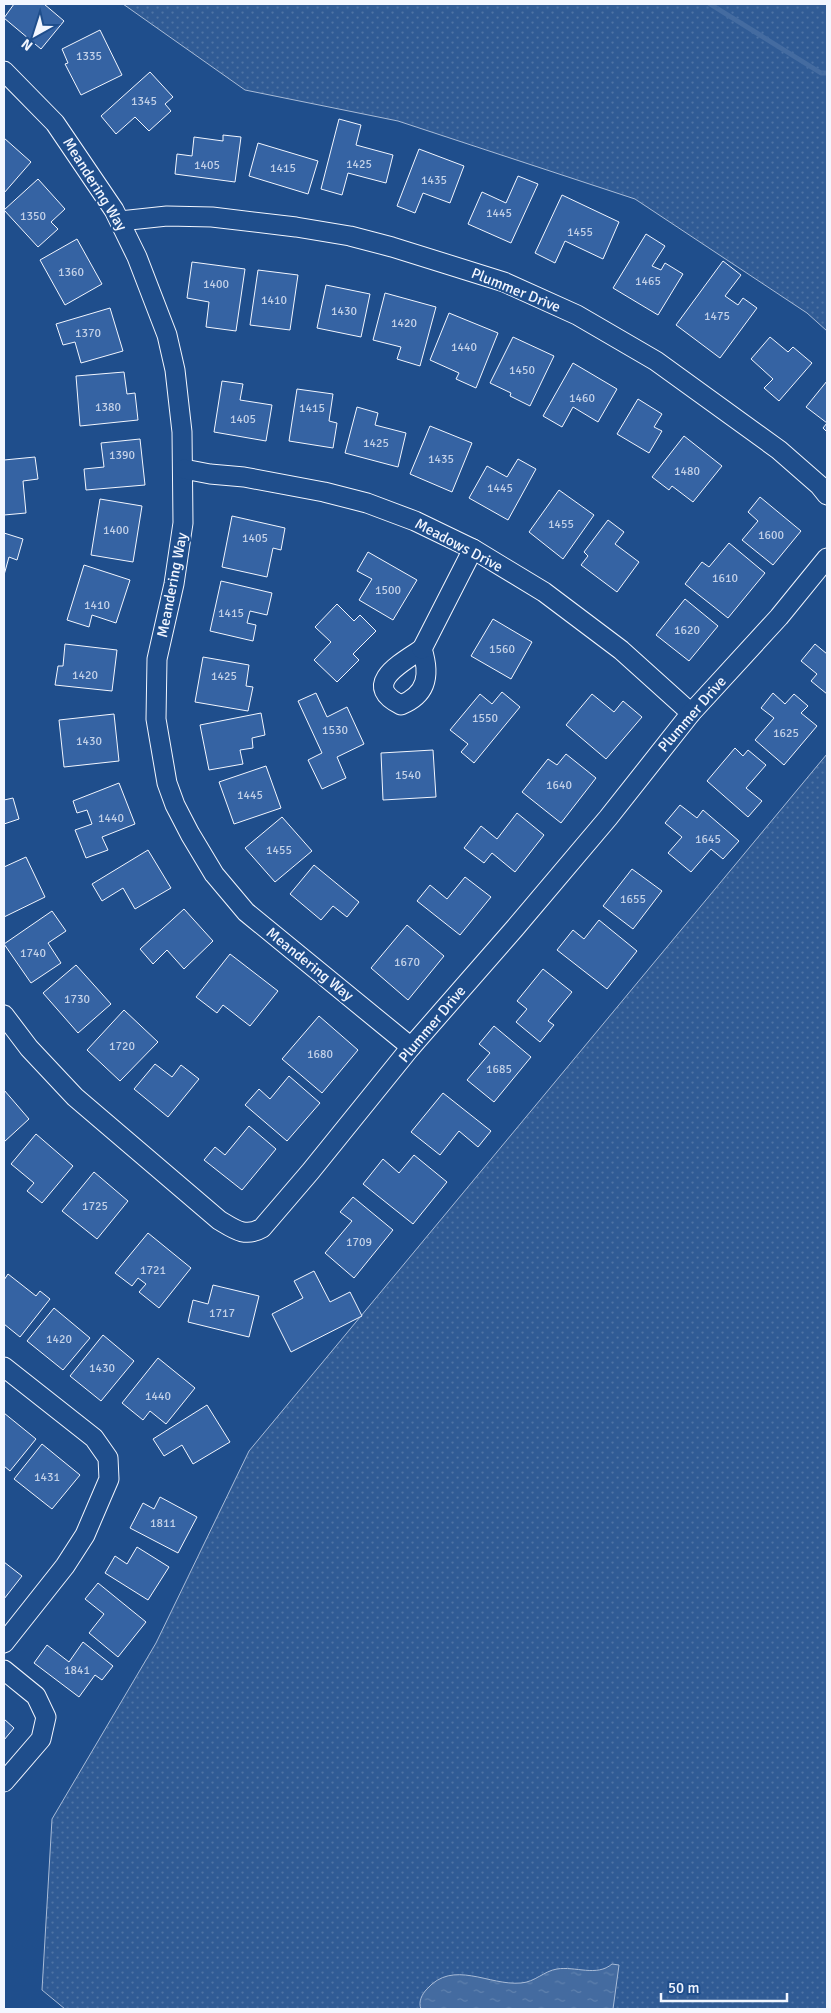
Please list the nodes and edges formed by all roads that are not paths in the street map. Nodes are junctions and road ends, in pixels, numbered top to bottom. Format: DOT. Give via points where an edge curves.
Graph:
graph roads {
  1 [pos="4,71"];
  2 [pos="120,221"];
  3 [pos="184,469"];
  4 [pos="827,496"];
  5 [pos="473,549"];
  6 [pos="827,558"];
  7 [pos="422,649"];
  8 [pos="691,712"];
  9 [pos="4,1016"];
  10 [pos="411,1047"];
  11 [pos="4,1367"];
  12 [pos="4,1643"];
  13 [pos="4,1670"];
  14 [pos="4,1782"];
  1 -- 2 [label="street, Meandering Way" via="55,123"];
  2 -- 3 [label="street, Meandering Way" via="138,257 167,335 175,370"];
  2 -- 4 [label="street, Plummer Drive" via="166,216 212,217 296,227 392,247 504,282 577,315 656,361 778,450 819,485"];
  3 -- 5 [label="street, Meadows Drive" via="244,477 367,503 415,521"];
  3 -- 10 [label="street, Meandering Way" via="183,523 157,667 156,719 167,783 175,805 214,874 246,912"];
  5 -- 7 [label="street"];
  5 -- 8 [label="street, Meadows Drive" via="544,592 588,624"];
  6 -- 8 [label="street, Plummer Drive" via="779,617"];
  8 -- 10 [label="street, Plummer Drive" via="608,818"];
  9 -- 10 [label="street, Plummer Drive" via="28,1048 75,1097 219,1220 242,1233 262,1228"];
  11 -- 12 [label="street" via="94,1438 108,1458 109,1479 85,1534 65,1566"];
  13 -- 14 [label="street" via="36,1696 46,1716 41,1739"];
}
